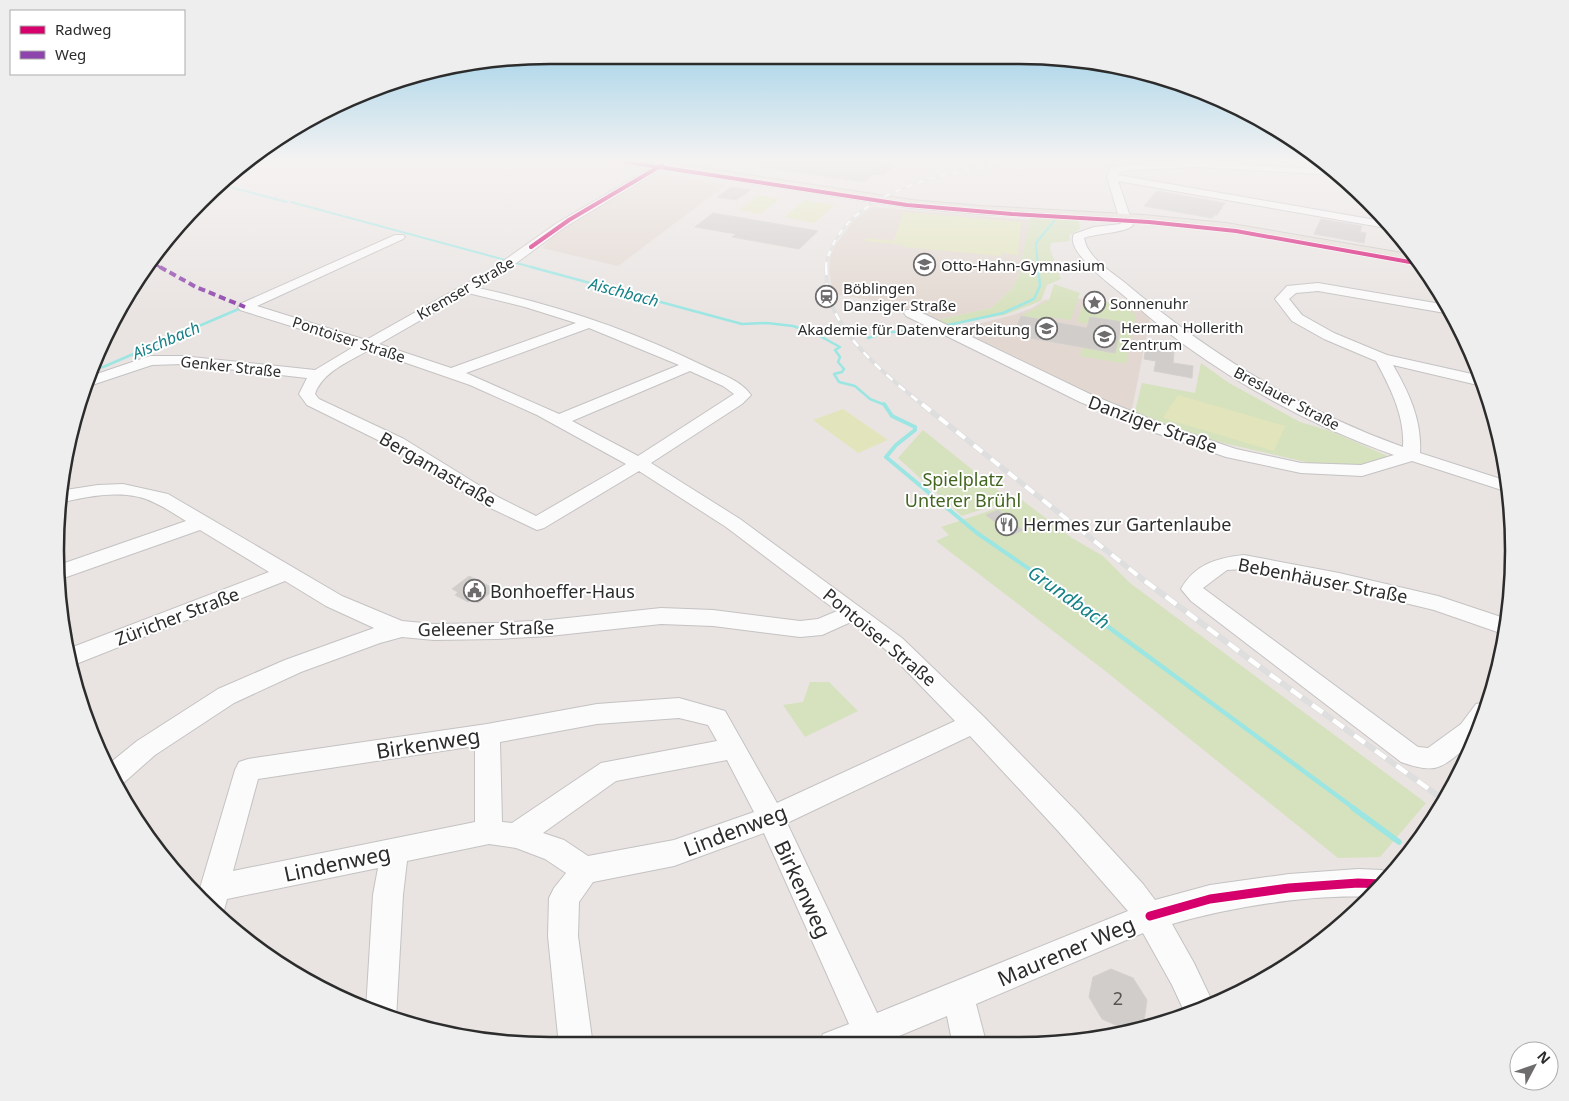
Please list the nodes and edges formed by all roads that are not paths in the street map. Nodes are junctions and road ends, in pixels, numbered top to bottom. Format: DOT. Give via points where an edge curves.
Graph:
graph roads {
  1 [pos="583,212"];
  2 [pos="1023,212"];
  3 [pos="1122,212"];
  4 [pos="1313,212"];
  5 [pos="1124,218"];
  6 [pos="1379,224"];
  7 [pos="399,237"];
  8 [pos="1406,256"];
  9 [pos="467,289"];
  10 [pos="1441,309"];
  11 [pos="910,313"];
  12 [pos="588,323"];
  13 [pos="367,345"];
  14 [pos="1382,358"];
  15 [pos="691,365"];
  16 [pos="452,373"];
  17 [pos="318,375"];
  18 [pos="1474,379"];
  19 [pos="95,380"];
  20 [pos="559,420"];
  21 [pos="1411,456"];
  22 [pos="639,464"];
  23 [pos="1501,485"];
  24 [pos="67,494"];
  25 [pos="202,522"];
  26 [pos="65,570"];
  27 [pos="286,573"];
  28 [pos="853,612"];
  29 [pos="1499,625"];
  30 [pos="402,629"];
  31 [pos="75,655"];
  32 [pos="974,723"];
  33 [pos="487,734"];
  34 [pos="1468,737"];
  35 [pos="734,748"];
  36 [pos="117,772"];
  37 [pos="771,818"];
  38 [pos="489,832"];
  39 [pos="516,836"];
  40 [pos="394,851"];
  41 [pos="585,870"];
  42 [pos="1373,884"];
  43 [pos="212,899"];
  44 [pos="1150,916"];
  45 [pos="958,996"];
  46 [pos="1196,1003"];
  47 [pos="382,1007"];
  48 [pos="869,1032"];
  49 [pos="575,1037"];
  50 [pos="857,1037"];
  51 [pos="968,1037"];
  1 -- 9 [label="street, Kremser Straße"];
  2 -- 5 [label="main road"];
  3 -- 5 [label="street"];
  4 -- 6 [label="street"];
  5 -- 8 [label="main road" via="1243,229"];
  5 -- 21 [label="street, Breslauer Straße" via="1127,223 1123,227 1087,232 1077,239 1093,262 1142,306 1176,333 1249,381 1326,422"];
  7 -- 13 [label="street, Pontoiser Straße" via="245,307"];
  9 -- 12 [label="street"];
  9 -- 13 [label="street, Kremser Straße"];
  10 -- 14 [label="street" via="1308,286 1292,289 1282,299 1298,318 1329,336"];
  11 -- 21 [label="street, Danziger Straße" via="1121,415 1221,449 1320,470 1375,468"];
  12 -- 15 [label="street"];
  12 -- 16 [label="street"];
  13 -- 16 [label="street, Pontoiser Straße"];
  13 -- 17 [label="street"];
  14 -- 18 [label="street"];
  14 -- 21 [label="street" via="1406,402 1413,443"];
  15 -- 20 [label="street"];
  15 -- 22 [label="street" via="743,395"];
  16 -- 20 [label="street, Pontoiser Straße"];
  17 -- 19 [label="street, Genker Straße" via="182,360 150,361"];
  17 -- 22 [label="street, Bergamastraße" via="308,389 312,402 398,443 491,501 537,524"];
  20 -- 22 [label="street, Pontoiser Straße"];
  21 -- 23 [label="street, Breslauer Straße"];
  22 -- 28 [label="street, Pontoiser Straße" via="733,523"];
  24 -- 25 [label="street, Geleener Straße" via="95,490 139,491 161,498"];
  25 -- 26 [label="street"];
  25 -- 27 [label="street, Geleener Straße"];
  27 -- 30 [label="street, Geleener Straße" via="334,601"];
  27 -- 31 [label="street, Züricher Straße"];
  28 -- 30 [label="street, Geleener Straße" via="822,627 800,629 712,618 661,616 497,631"];
  28 -- 32 [label="street, Pontoiser Straße" via="900,650"];
  29 -- 34 [label="street, Bebenhäuser Straße" via="1438,604 1339,580 1244,562 1222,564 1196,581 1192,589 1410,755 1433,759"];
  30 -- 36 [label="street" via="293,666 226,696 146,748"];
  32 -- 37 [label="street, Lindenweg"];
  32 -- 44 [label="street, Pontoiser Straße" via="1068,822"];
  33 -- 35 [label="street, Birkenweg" via="598,714 679,708 716,718"];
  33 -- 38 [label="street"];
  33 -- 43 [label="street, Birkenweg" via="248,770"];
  35 -- 37 [label="street, Birkenweg"];
  35 -- 39 [label="street" via="610,771"];
  37 -- 41 [label="street, Lindenweg" via="674,853"];
  37 -- 48 [label="street, Birkenweg"];
  38 -- 39 [label="street, Lindenweg"];
  38 -- 40 [label="street, Lindenweg"];
  39 -- 41 [label="street, Lindenweg" via="554,849"];
  40 -- 43 [label="street, Lindenweg"];
  40 -- 47 [label="street" via="388,895"];
  41 -- 49 [label="street" via="564,898 563,936"];
  42 -- 44 [label="street, Maurener Weg" via="1289,888 1210,899"];
  44 -- 45 [label="street, Maurener Weg"];
  44 -- 46 [label="street, Pontoiser Straße"];
  45 -- 48 [label="street, Maurener Weg"];
  45 -- 51 [label="street"];
  48 -- 50 [label="street, Maurener Weg"];
}
